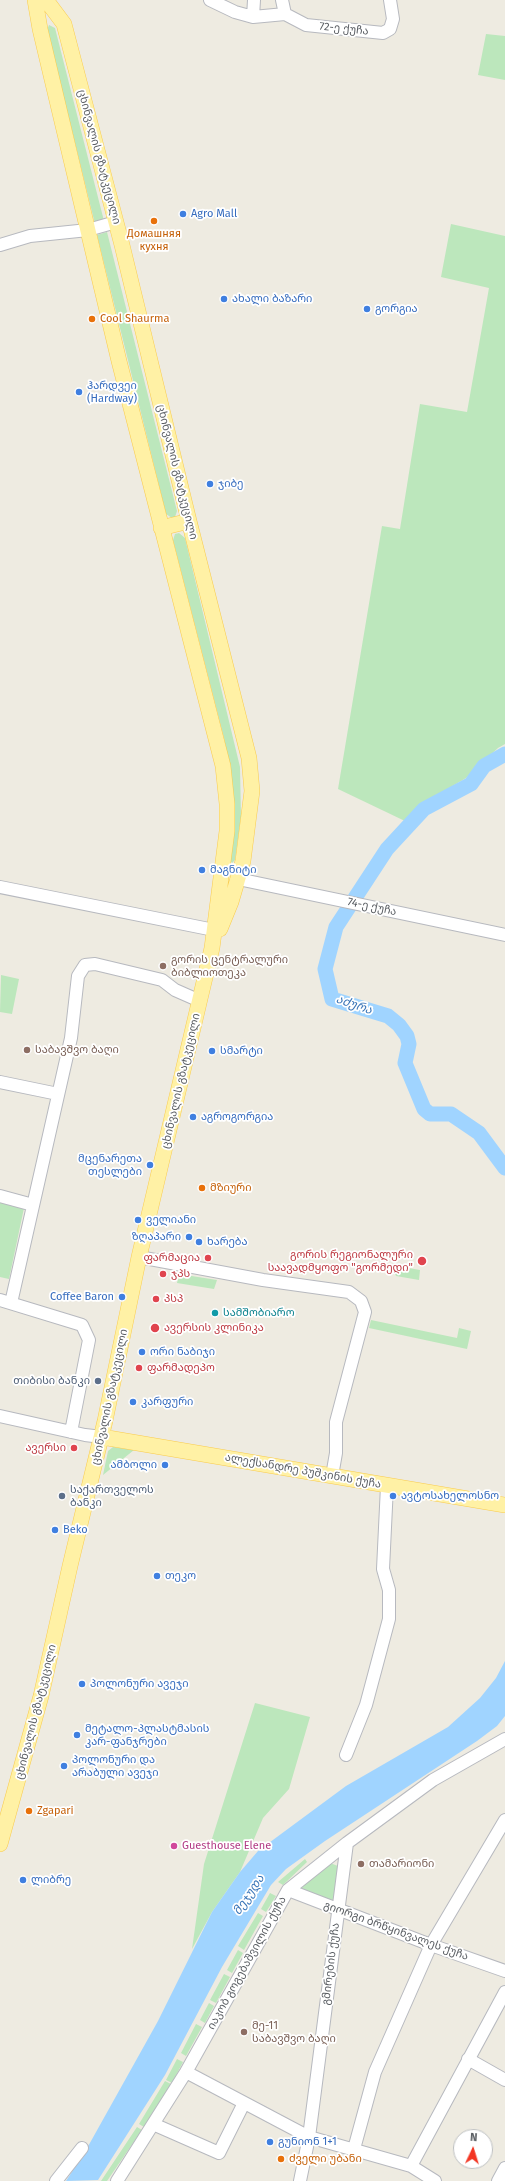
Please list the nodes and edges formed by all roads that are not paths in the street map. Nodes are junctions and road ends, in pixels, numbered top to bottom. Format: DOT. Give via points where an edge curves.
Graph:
graph roads {
  1 [pos="35,0"];
  2 [pos="46,0"];
  3 [pos="210,0"];
  4 [pos="254,0"];
  5 [pos="282,0"];
  6 [pos="390,0"];
  7 [pos="285,14"];
  8 [pos="253,17"];
  9 [pos="116,222"];
  10 [pos="88,230"];
  11 [pos="0,245"];
  12 [pos="189,521"];
  13 [pos="161,528"];
  14 [pos="222,872"];
  15 [pos="238,879"];
  16 [pos="0,887"];
  17 [pos="214,930"];
  18 [pos="505,935"];
  19 [pos="212,948"];
  20 [pos="200,1001"];
  21 [pos="0,1082"];
  22 [pos="58,1094"];
  23 [pos="0,1196"];
  24 [pos="33,1205"];
  25 [pos="139,1257"];
  26 [pos="5,1302"];
  27 [pos="0,1416"];
  28 [pos="71,1432"];
  29 [pos="102,1437"];
  30 [pos="332,1476"];
  31 [pos="387,1486"];
  32 [pos="505,1505"];
  33 [pos="505,1739"];
  34 [pos="346,1755"];
  35 [pos="4,1817"];
  36 [pos="505,1820"];
  37 [pos="347,1843"];
  38 [pos="0,1844"];
  39 [pos="288,1890"];
  40 [pos="338,1910"];
  41 [pos="432,1945"];
  42 [pos="505,1971"];
  43 [pos="505,1992"];
  44 [pos="468,2059"];
  45 [pos="186,2072"];
  46 [pos="505,2080"];
  47 [pos="244,2103"];
  48 [pos="153,2124"];
  49 [pos="309,2137"];
  50 [pos="82,2148"];
  51 [pos="354,2150"];
  52 [pos="411,2166"];
  53 [pos="505,2168"];
  54 [pos="56,2181"];
  55 [pos="117,2181"];
  56 [pos="300,2181"];
  57 [pos="435,2181"];
  58 [pos="498,2181"];
  1 -- 10 [label="main road, ცხინვალის გზატკეცილი"];
  2 -- 9 [label="main road, ცხინვალის გზატკეცილი" via="64,24"];
  3 -- 8 [label="street"];
  4 -- 8 [label="street"];
  5 -- 7 [label="street"];
  6 -- 7 [label="street, 72-ე ქუჩა" via="390,29 383,32 306,25"];
  7 -- 8 [label="street"];
  9 -- 10 [label="street"];
  9 -- 12 [label="main road, ცხინვალის გზატკეცილი"];
  10 -- 11 [label="street" via="30,236"];
  10 -- 13 [label="main road, ცხინვალის გზატკეცილი"];
  12 -- 13 [label="main road"];
  12 -- 15 [label="main road, ცხინვალის გზატკეცილი" via="249,758 252,796"];
  13 -- 14 [label="main road, ცხინვალის გზატკეცილი" via="223,766 227,804"];
  14 -- 15 [label="main road" via="232,879"];
  14 -- 17 [label="main road, ცხინვალის გზატკეცილი"];
  15 -- 18 [label="street, 74-ე ქუჩა"];
  15 -- 19 [label="main road, ცხინვალის გზატკეცილი"];
  16 -- 17 [label="street"];
  17 -- 19 [label="main road, ცხინვალის გზატკეცილი"];
  19 -- 20 [label="main road, ცხინვალის გზატკეცილი"];
  20 -- 22 [label="street" via="162,980 95,964 85,965 78,976 71,1038"];
  20 -- 25 [label="main road, ცხინვალის გზატკეცილი"];
  21 -- 22 [label="street"];
  22 -- 24 [label="street"];
  23 -- 24 [label="street"];
  24 -- 26 [label="street"];
  25 -- 29 [label="main road, ცხინვალის გზატკეცილი"];
  25 -- 30 [label="street" via="263,1280 349,1292 361,1301 365,1312 336,1422"];
  26 -- 28 [label="street" via="82,1325 89,1340"];
  27 -- 28 [label="street"];
  28 -- 29 [label="street"];
  29 -- 30 [label="main road, ალექსანდრე პუშკინის ქუჩა"];
  29 -- 35 [label="main road, ცხინვალის გზატკეცილი" via="41,1696"];
  30 -- 31 [label="main road, ალექსანდრე პუშკინის ქუჩა"];
  31 -- 32 [label="main road, ალექსანდრე პუშკინის ქუჩა"];
  31 -- 34 [label="street" via="383,1569 390,1590 390,1619 366,1705"];
  33 -- 37 [label="street, იაკობ გოგებაშვილის ქუჩა" via="433,1780"];
  35 -- 38 [label="main road, ცხინვალის გზატკეცილი"];
  36 -- 41 [label="street"];
  37 -- 39 [label="street, იაკობ გოგებაშვილის ქუჩა"];
  37 -- 40 [label="street, გმირების ქუჩა"];
  39 -- 40 [label="street, გიორგი ბრწყინვალეს ქუჩა"];
  39 -- 45 [label="street, იაკობ გოგებაშვილის ქუჩა"];
  40 -- 41 [label="street, გიორგი ბრწყინვალეს ქუჩა"];
  40 -- 49 [label="street, გმირების ქუჩა"];
  41 -- 42 [label="street, გიორგი ბრწყინვალეს ქუჩა"];
  41 -- 51 [label="street" via="375,2072"];
  43 -- 44 [label="street"];
  44 -- 46 [label="street"];
  44 -- 52 [label="street"];
  45 -- 47 [label="street"];
  45 -- 48 [label="street, იაკობ გოგებაშვილის ქუჩა"];
  47 -- 48 [label="street" via="219,2153"];
  47 -- 49 [label="street"];
  48 -- 55 [label="street, იაკობ გოგებაშვილის ქუჩა"];
  49 -- 51 [label="street"];
  49 -- 56 [label="street, გმირების ქუჩა"];
  50 -- 54 [label="street"];
  51 -- 52 [label="street"];
  52 -- 57 [label="street"];
  53 -- 58 [label="street"];
}
